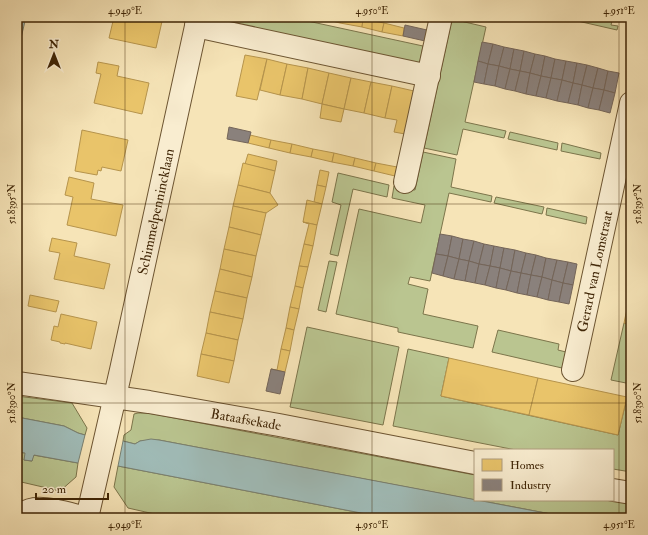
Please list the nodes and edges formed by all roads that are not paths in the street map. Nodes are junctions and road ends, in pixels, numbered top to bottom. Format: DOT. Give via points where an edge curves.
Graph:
graph roads {
  1 [pos="441,17"];
  2 [pos="197,21"];
  3 [pos="429,76"];
  4 [pos="631,104"];
  5 [pos="406,182"];
  6 [pos="573,370"];
  7 [pos="17,383"];
  8 [pos="115,397"];
  9 [pos="474,463"];
  10 [pos="614,490"];
  11 [pos="631,493"];
  12 [pos="18,518"];
  13 [pos="86,518"];
  1 -- 3 [label="street"];
  2 -- 3 [label="street, Schimmelpennincklaan"];
  2 -- 8 [label="street, Schimmelpennincklaan"];
  3 -- 5 [label="street"];
  4 -- 6 [label="street, Gerard van Lomstraat"];
  7 -- 8 [label="street, Bataafsekade"];
  8 -- 9 [label="street, Bataafsekade"];
  8 -- 13 [label="street, Schimmelpennincklaan"];
  10 -- 11 [label="street"];
  12 -- 13 [label="street" via="35,509"];
}
